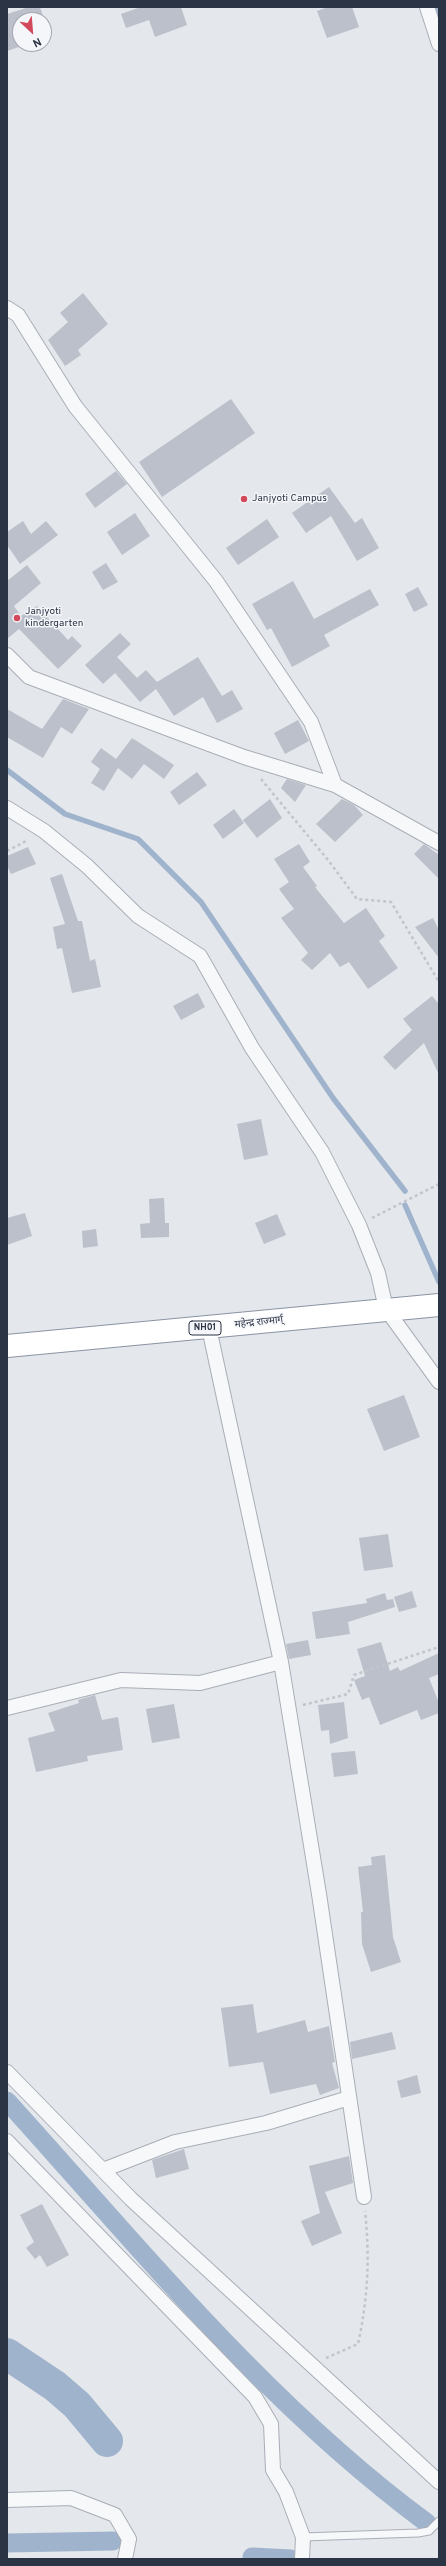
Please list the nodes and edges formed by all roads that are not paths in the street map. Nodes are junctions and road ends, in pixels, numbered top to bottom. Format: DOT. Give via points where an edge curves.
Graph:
graph roads {
  1 [pos="427,7"];
  2 [pos="439,44"];
  3 [pos="7,308"];
  4 [pos="7,655"];
  5 [pos="335,785"];
  6 [pos="7,808"];
  7 [pos="439,843"];
  8 [pos="439,1305"];
  9 [pos="394,1309"];
  10 [pos="209,1328"];
  11 [pos="7,1346"];
  12 [pos="439,1382"];
  13 [pos="281,1662"];
  14 [pos="7,1708"];
  15 [pos="7,2072"];
  16 [pos="349,2098"];
  17 [pos="7,2141"];
  18 [pos="103,2170"];
  19 [pos="364,2197"];
  20 [pos="439,2482"];
  21 [pos="7,2500"];
  22 [pos="439,2521"];
  23 [pos="303,2547"];
  24 [pos="125,2559"];
  1 -- 2 [label="street"];
  3 -- 5 [label="street" via="18,315 74,406 216,581 311,722"];
  4 -- 5 [label="street" via="29,677 244,757"];
  5 -- 7 [label="street"];
  6 -- 9 [label="street" via="44,831 87,866 138,916 200,956 252,1048 322,1152 359,1225"];
  8 -- 9 [label="highway, महेन्द्र राज्मार्ग् / NH01"];
  9 -- 10 [label="highway, महेन्द्र राज्मार्ग् / NH01"];
  9 -- 12 [label="street"];
  10 -- 11 [label="highway, महेन्द्र राज्मार्ग् / NH01"];
  10 -- 13 [label="street"];
  13 -- 14 [label="street" via="200,1683 121,1680"];
  13 -- 16 [label="street"];
  15 -- 18 [label="street"];
  16 -- 18 [label="street" via="266,2123 175,2142"];
  16 -- 19 [label="street"];
  17 -- 23 [label="street" via="255,2397 271,2424 273,2470 286,2492"];
  18 -- 20 [label="street" via="131,2199"];
  21 -- 24 [label="street" via="72,2498 115,2515 129,2539"];
  22 -- 23 [label="lane" via="429,2531"];
}
